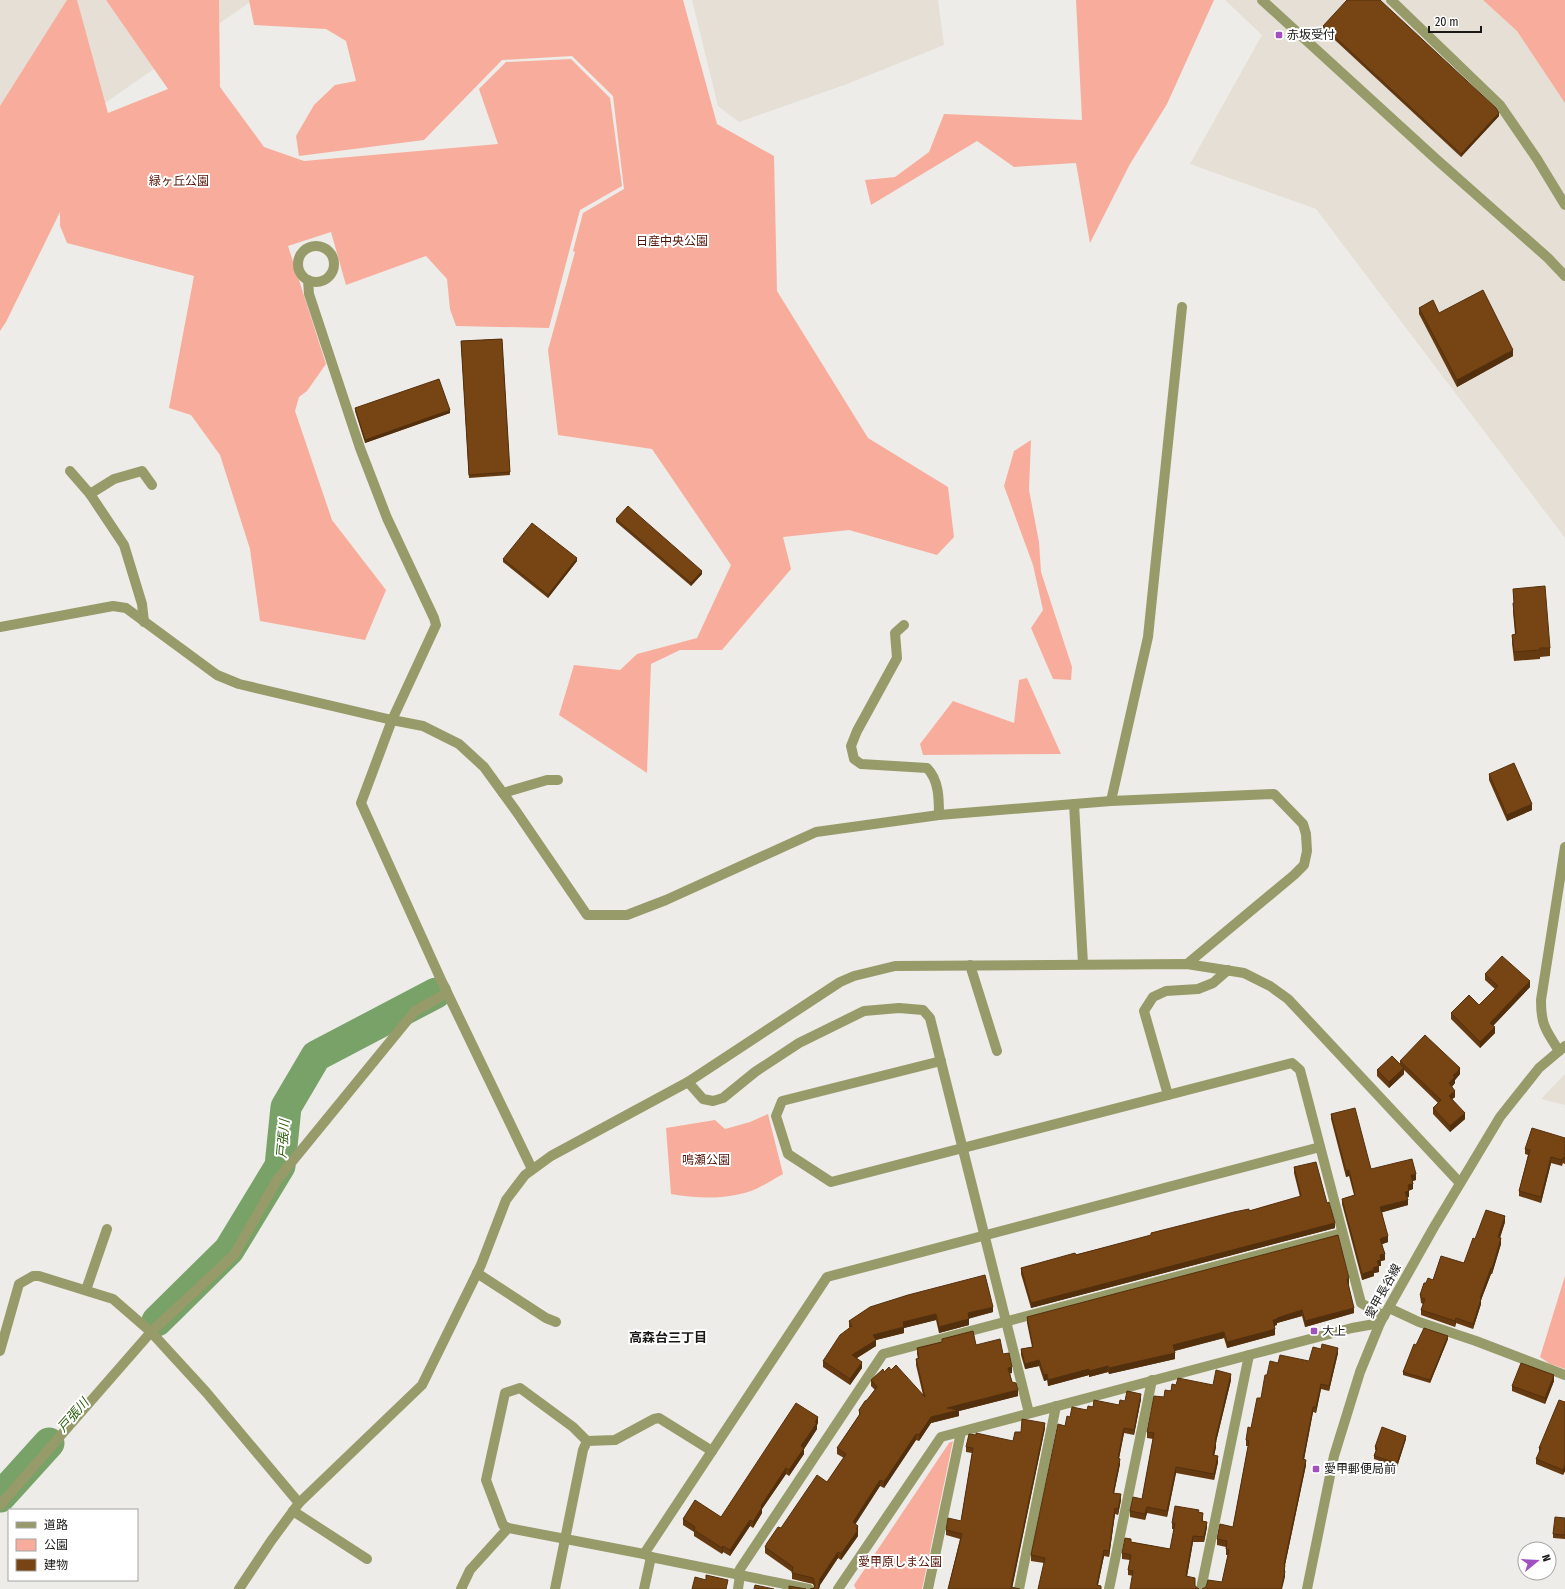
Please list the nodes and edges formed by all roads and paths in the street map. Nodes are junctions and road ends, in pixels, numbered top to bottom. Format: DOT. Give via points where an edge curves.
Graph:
graph roads {
  1 [pos="1262,0"];
  2 [pos="1391,0"];
  3 [pos="1565,205"];
  4 [pos="1565,276"];
  5 [pos="308,280"];
  6 [pos="1182,307"];
  7 [pos="70,471"];
  8 [pos="152,485"];
  9 [pos="90,494"];
  10 [pos="144,622"];
  11 [pos="904,625"];
  12 [pos="0,627"];
  13 [pos="392,720"];
  14 [pos="558,780"];
  15 [pos="503,792"];
  16 [pos="1112,801"];
  17 [pos="1074,804"];
  18 [pos="940,814"];
  19 [pos="1565,847"];
  20 [pos="1083,964"];
  21 [pos="1187,964"];
  22 [pos="970,965"];
  23 [pos="1228,970"];
  24 [pos="448,993"];
  25 [pos="1562,1048"];
  26 [pos="997,1051"];
  27 [pos="941,1061"];
  28 [pos="688,1082"];
  29 [pos="1168,1095"];
  30 [pos="1320,1147"];
  31 [pos="962,1148"];
  32 [pos="532,1168"];
  33 [pos="1460,1183"];
  34 [pos="107,1229"];
  35 [pos="1342,1233"];
  36 [pos="985,1235"];
  37 [pos="477,1273"];
  38 [pos="86,1290"];
  39 [pos="1384,1315"];
  40 [pos="1006,1321"];
  41 [pos="556,1322"];
  42 [pos="151,1332"];
  43 [pos="0,1351"];
  44 [pos="1249,1355"];
  45 [pos="1565,1375"];
  46 [pos="1152,1380"];
  47 [pos="1056,1406"];
  48 [pos="1029,1413"];
  49 [pos="961,1432"];
  50 [pos="587,1441"];
  51 [pos="712,1451"];
  52 [pos="0,1505"];
  53 [pos="296,1507"];
  54 [pos="508,1528"];
  55 [pos="565,1539"];
  56 [pos="648,1555"];
  57 [pos="367,1559"];
  58 [pos="739,1575"];
  59 [pos="238,1589"];
  60 [pos="461,1589"];
  61 [pos="554,1589"];
  62 [pos="644,1589"];
  63 [pos="738,1589"];
  64 [pos="809,1589"];
  65 [pos="838,1589"];
  66 [pos="928,1589"];
  67 [pos="1019,1589"];
  68 [pos="1108,1589"];
  69 [pos="1201,1589"];
  70 [pos="1307,1589"];
  1 -- 4 [label="street"];
  2 -- 3 [label="street" via="1500,105"];
  5 -- 13 [label="street" via="309,294 360,448 387,518 436,625"];
  6 -- 16 [label="street" via="1148,637"];
  7 -- 9 [label="street"];
  8 -- 9 [label="street" via="142,471 114,479"];
  9 -- 10 [label="street" via="124,545 142,604"];
  10 -- 12 [label="street" via="126,608 113,606"];
  10 -- 13 [label="street" via="217,675 238,684"];
  11 -- 18 [label="street" via="895,633 897,658 857,731 852,746 854,759 861,764 927,768 932,773 939,793"];
  13 -- 15 [label="street" via="423,726 459,744 484,767"];
  13 -- 24 [label="street" via="361,803"];
  14 -- 15 [label="street" via="547,780"];
  15 -- 18 [label="street" via="587,915 627,915 816,832"];
  16 -- 17 [label="street"];
  16 -- 21 [label="street" via="1274,794 1303,824 1307,851 1304,865"];
  17 -- 18 [label="street"];
  17 -- 20 [label="street"];
  19 -- 25 [label="street" via="1541,1000 1542,1024"];
  20 -- 21 [label="street"];
  20 -- 22 [label="street"];
  21 -- 23 [label="street"];
  22 -- 26 [label="street"];
  22 -- 28 [label="street" via="895,966 854,976 840,982"];
  23 -- 29 [label="street" via="1213,983 1198,989 1166,991 1153,997 1144,1011"];
  23 -- 33 [label="street" via="1244,972 1288,999"];
  24 -- 32 [label="street"];
  24 -- 42 [label="street" via="415,1011 277,1180 234,1255"];
  25 -- 33 [label="street, 愛甲長谷線" via="1538,1068 1500,1117"];
  27 -- 28 [label="street" via="930,1018 923,1010 885,1009 864,1011 799,1042 754,1072 723,1098 713,1101 703,1099"];
  27 -- 31 [label="street"];
  27 -- 31 [label="street" via="782,1101 776,1116 788,1154 831,1182"];
  28 -- 32 [label="street"];
  29 -- 30 [label="street" via="1292,1063 1300,1070"];
  29 -- 31 [label="street"];
  30 -- 35 [label="street"];
  30 -- 36 [label="street"];
  31 -- 36 [label="street"];
  32 -- 37 [label="street" via="506,1200"];
  33 -- 39 [label="street, 愛甲長谷線"];
  34 -- 38 [label="street"];
  35 -- 39 [label="street" via="1361,1303"];
  35 -- 40 [label="street"];
  36 -- 40 [label="street"];
  36 -- 51 [label="street" via="827,1277"];
  37 -- 41 [label="street"];
  37 -- 53 [label="street" via="422,1385"];
  38 -- 42 [label="street" via="113,1299"];
  38 -- 43 [label="street" via="39,1276 33,1276 20,1284"];
  39 -- 44 [label="street" via="1352,1328"];
  39 -- 45 [label="street" via="1419,1322"];
  39 -- 70 [label="street, 愛甲長谷線" via="1360,1372 1334,1456"];
  40 -- 48 [label="street"];
  40 -- 58 [label="street" via="883,1354 740,1569"];
  42 -- 52 [label="street"];
  42 -- 53 [label="street" via="206,1392"];
  44 -- 46 [label="street"];
  44 -- 69 [label="street"];
  46 -- 47 [label="street"];
  46 -- 68 [label="street"];
  47 -- 48 [label="street"];
  47 -- 67 [label="street"];
  48 -- 49 [label="street"];
  49 -- 65 [label="street" via="941,1437"];
  49 -- 66 [label="street"];
  50 -- 51 [label="street" via="615,1440 659,1418"];
  50 -- 54 [label="street" via="573,1426 520,1388 505,1393 486,1480 503,1525"];
  50 -- 55 [label="street"];
  51 -- 56 [label="street"];
  53 -- 57 [label="street"];
  53 -- 59 [label="street"];
  54 -- 55 [label="street"];
  54 -- 60 [label="street" via="470,1570"];
  55 -- 56 [label="street"];
  55 -- 61 [label="street"];
  56 -- 58 [label="street"];
  56 -- 62 [label="street"];
  58 -- 63 [label="street"];
  58 -- 64 [label="street"];
}
